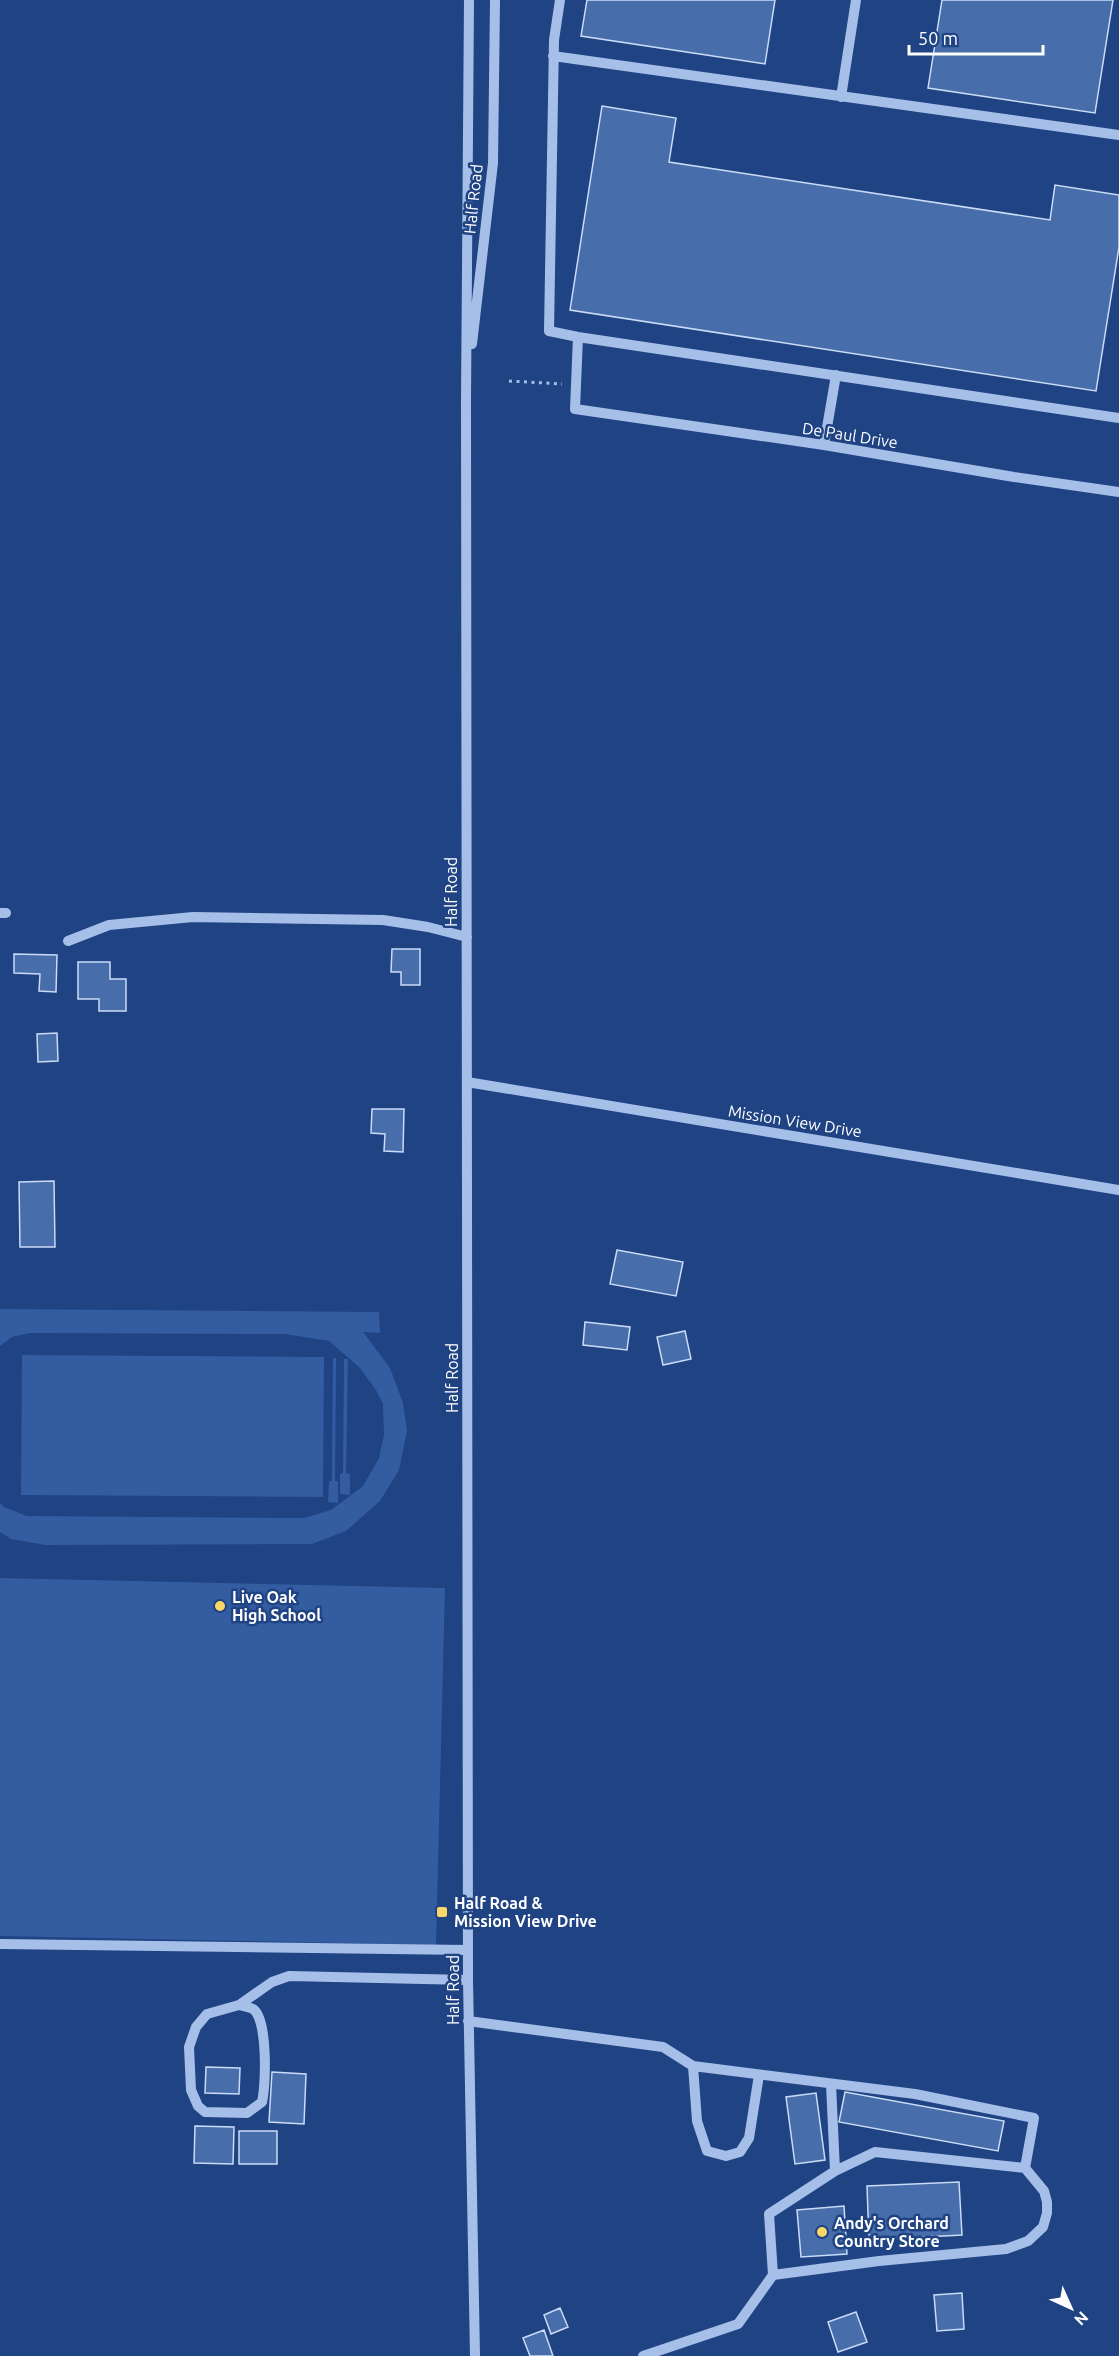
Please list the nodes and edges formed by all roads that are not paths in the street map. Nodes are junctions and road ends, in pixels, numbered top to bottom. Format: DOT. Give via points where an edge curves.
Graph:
graph roads {
  1 [pos="469,0"];
  2 [pos="495,0"];
  3 [pos="560,0"];
  4 [pos="856,0"];
  5 [pos="553,56"];
  6 [pos="841,97"];
  7 [pos="1119,135"];
  8 [pos="578,337"];
  9 [pos="836,375"];
  10 [pos="466,401"];
  11 [pos="1119,418"];
  12 [pos="824,445"];
  13 [pos="1119,492"];
  14 [pos="466,937"];
  15 [pos="68,941"];
  16 [pos="467,1082"];
  17 [pos="1119,1190"];
  18 [pos="0,1944"];
  19 [pos="468,1950"];
  20 [pos="468,1980"];
  21 [pos="239,2005"];
  22 [pos="468,2021"];
  23 [pos="693,2066"];
  24 [pos="759,2075"];
  25 [pos="831,2084"];
  26 [pos="1025,2168"];
  27 [pos="835,2171"];
  28 [pos="773,2275"];
  29 [pos="475,2356"];
  30 [pos="643,2356"];
  1 -- 10 [label="street, Half Road"];
  2 -- 10 [label="street, Half Road" via="493,163"];
  3 -- 5 [label="street"];
  4 -- 6 [label="street"];
  5 -- 6 [label="street"];
  5 -- 8 [label="street" via="549,331"];
  6 -- 7 [label="street"];
  8 -- 9 [label="street"];
  8 -- 12 [label="street, De Paul Drive" via="575,409"];
  9 -- 11 [label="street"];
  9 -- 12 [label="street"];
  10 -- 14 [label="street, Half Road"];
  12 -- 13 [label="street, De Paul Drive"];
  14 -- 15 [label="street" via="383,920 193,917 109,925"];
  14 -- 16 [label="street, Half Road"];
  16 -- 17 [label="street, Mission View Drive"];
  16 -- 19 [label="street, Half Road"];
  18 -- 19 [label="street"];
  19 -- 20 [label="street, Half Road"];
  20 -- 21 [label="street" via="289,1976 272,1982"];
  20 -- 22 [label="street, Half Road"];
  21 -- 21 [label="street" via="207,2014 196,2027 189,2047 191,2091 205,2112 247,2114 262,2102 266,2086 261,2021 254,2010"];
  22 -- 23 [label="street" via="663,2047"];
  22 -- 29 [label="street, Half Road"];
  23 -- 24 [label="street"];
  23 -- 24 [label="street" via="697,2121 707,2151 726,2156 740,2152 749,2138"];
  24 -- 25 [label="street"];
  25 -- 26 [label="street" via="915,2094 1034,2118"];
  25 -- 27 [label="street"];
  26 -- 27 [label="street" via="875,2152"];
  26 -- 28 [label="street" via="1044,2191 1047,2202 1043,2227 1028,2241 1006,2249"];
  27 -- 28 [label="street" via="769,2214"];
  28 -- 30 [label="street" via="738,2324"];
}
